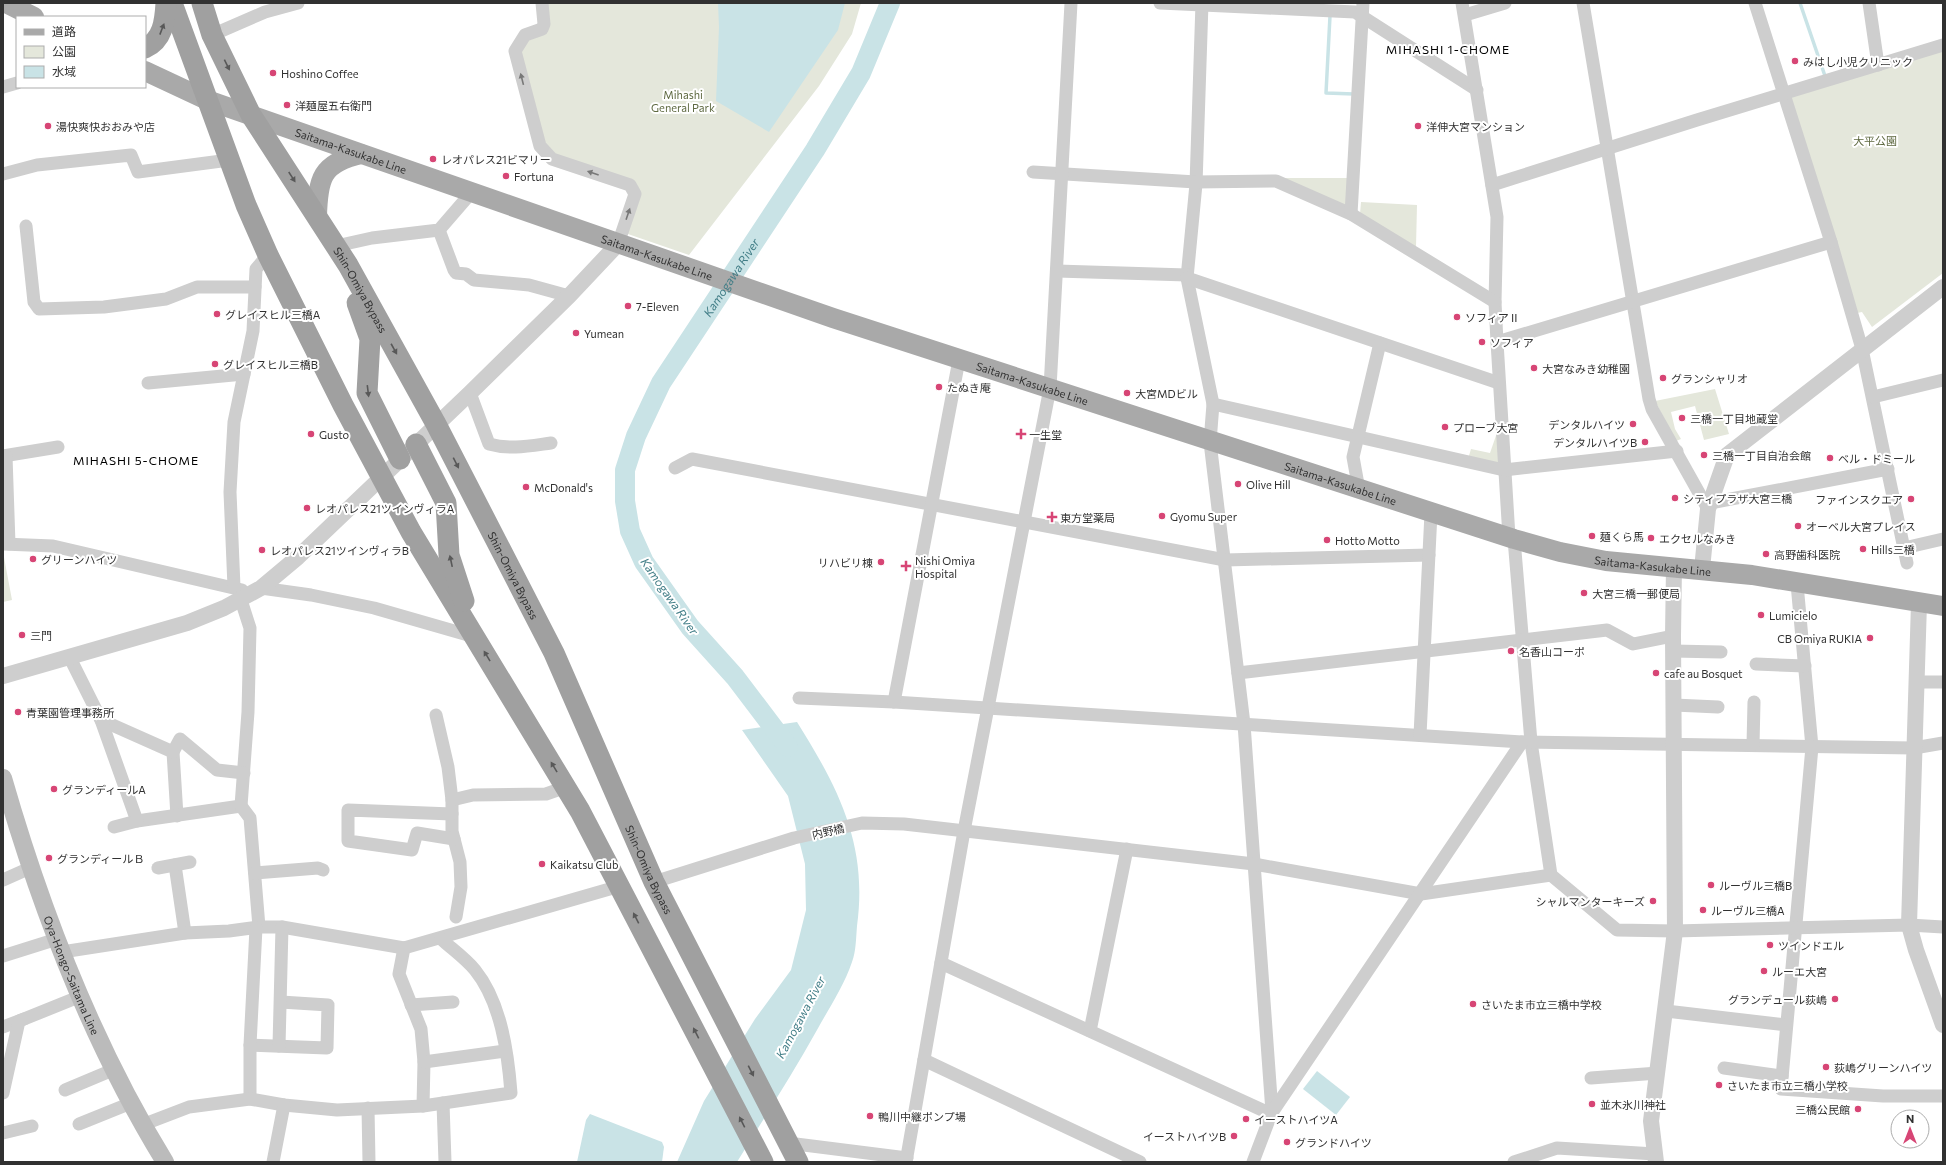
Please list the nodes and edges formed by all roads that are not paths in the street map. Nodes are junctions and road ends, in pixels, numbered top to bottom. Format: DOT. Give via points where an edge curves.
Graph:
graph roads {
  1 [pos="6,3"];
  2 [pos="166,3"];
  3 [pos="172,3"];
  4 [pos="202,3"];
  5 [pos="298,3"];
  6 [pos="542,3"];
  7 [pos="1071,3"];
  8 [pos="1160,3"];
  9 [pos="1363,3"];
  10 [pos="1505,3"];
  11 [pos="1583,3"];
  12 [pos="1755,3"];
  13 [pos="1869,3"];
  14 [pos="1202,4"];
  15 [pos="264,7"];
  16 [pos="1463,9"];
  17 [pos="32,16"];
  18 [pos="1363,17"];
  19 [pos="212,35"];
  20 [pos="1943,45"];
  21 [pos="146,48"];
  22 [pos="1878,65"];
  23 [pos="146,71"];
  24 [pos="16,84"];
  25 [pos="3,87"];
  26 [pos="1477,90"];
  27 [pos="1785,93"];
  28 [pos="207,100"];
  29 [pos="251,116"];
  30 [pos="1607,148"];
  31 [pos="361,154"];
  32 [pos="229,160"];
  33 [pos="4,172"];
  34 [pos="1033,172"];
  35 [pos="1062,175"];
  36 [pos="1196,182"];
  37 [pos="1492,185"];
  38 [pos="471,192"];
  39 [pos="1351,214"];
  40 [pos="317,216"];
  41 [pos="26,226"];
  42 [pos="439,230"];
  43 [pos="1831,242"];
  44 [pos="618,244"];
  45 [pos="336,246"];
  46 [pos="268,255"];
  47 [pos="1057,271"];
  48 [pos="1187,276"];
  49 [pos="255,287"];
  50 [pos="1943,287"];
  51 [pos="569,296"];
  52 [pos="1632,301"];
  53 [pos="1495,302"];
  54 [pos="1496,342"];
  55 [pos="1380,343"];
  56 [pos="1862,349"];
  57 [pos="959,360"];
  58 [pos="244,374"];
  59 [pos="1943,380"];
  60 [pos="148,383"];
  61 [pos="1499,383"];
  62 [pos="1050,388"];
  63 [pos="470,393"];
  64 [pos="1873,397"];
  65 [pos="1214,404"];
  66 [pos="436,424"];
  67 [pos="1358,437"];
  68 [pos="1210,442"];
  69 [pos="551,443"];
  70 [pos="416,444"];
  71 [pos="58,447"];
  72 [pos="1677,451"];
  73 [pos="5,456"];
  74 [pos="400,459"];
  75 [pos="675,468"];
  76 [pos="1888,469"];
  77 [pos="1504,470"];
  78 [pos="381,478"];
  79 [pos="1359,490"];
  80 [pos="932,505"];
  81 [pos="1709,506"];
  82 [pos="1431,513"];
  83 [pos="1024,523"];
  84 [pos="1512,538"];
  85 [pos="1943,540"];
  86 [pos="6,544"];
  87 [pos="1904,548"];
  88 [pos="1429,555"];
  89 [pos="1225,560"];
  90 [pos="1907,563"];
  91 [pos="1674,566"];
  92 [pos="1702,569"];
  93 [pos="1797,584"];
  94 [pos="247,592"];
  95 [pos="1919,603"];
  96 [pos="1943,606"];
  97 [pos="476,638"];
  98 [pos="1523,641"];
  99 [pos="1673,643"];
  100 [pos="1424,652"];
  101 [pos="1721,652"];
  102 [pos="70,658"];
  103 [pos="1756,664"];
  104 [pos="1805,666"];
  105 [pos="1238,673"];
  106 [pos="3,676"];
  107 [pos="1916,682"];
  108 [pos="1943,682"];
  109 [pos="799,698"];
  110 [pos="894,702"];
  111 [pos="1754,702"];
  112 [pos="1674,705"];
  113 [pos="1718,707"];
  114 [pos="988,708"];
  115 [pos="436,715"];
  116 [pos="101,720"];
  117 [pos="1244,724"];
  118 [pos="1420,735"];
  119 [pos="1527,742"];
  120 [pos="1943,743"];
  121 [pos="1675,744"];
  122 [pos="1753,745"];
  123 [pos="1812,747"];
  124 [pos="1914,748"];
  125 [pos="173,752"];
  126 [pos="244,773"];
  127 [pos="3,778"];
  128 [pos="566,787"];
  129 [pos="452,800"];
  130 [pos="241,806"];
  131 [pos="8,813"];
  132 [pos="452,814"];
  133 [pos="177,816"];
  134 [pos="137,821"];
  135 [pos="114,827"];
  136 [pos="964,831"];
  137 [pos="454,839"];
  138 [pos="1128,849"];
  139 [pos="190,862"];
  140 [pos="1254,864"];
  141 [pos="175,865"];
  142 [pos="30,868"];
  143 [pos="158,868"];
  144 [pos="323,870"];
  145 [pos="255,873"];
  146 [pos="1551,875"];
  147 [pos="3,880"];
  148 [pos="654,882"];
  149 [pos="620,886"];
  150 [pos="1421,894"];
  151 [pos="456,917"];
  152 [pos="1909,924"];
  153 [pos="1796,926"];
  154 [pos="258,927"];
  155 [pos="282,927"];
  156 [pos="1943,927"];
  157 [pos="1675,930"];
  158 [pos="186,933"];
  159 [pos="441,939"];
  160 [pos="60,945"];
  161 [pos="404,948"];
  162 [pos="3,956"];
  163 [pos="941,963"];
  164 [pos="80,996"];
  165 [pos="281,1002"];
  166 [pos="453,1002"];
  167 [pos="411,1005"];
  168 [pos="1666,1011"];
  169 [pos="24,1019"];
  170 [pos="1786,1025"];
  171 [pos="1943,1025"];
  172 [pos="3,1027"];
  173 [pos="1090,1031"];
  174 [pos="250,1045"];
  175 [pos="279,1046"];
  176 [pos="505,1051"];
  177 [pos="924,1060"];
  178 [pos="424,1062"];
  179 [pos="1724,1068"];
  180 [pos="115,1069"];
  181 [pos="1658,1073"];
  182 [pos="1782,1076"];
  183 [pos="1591,1078"];
  184 [pos="65,1090"];
  185 [pos="3,1093"];
  186 [pos="1943,1096"];
  187 [pos="250,1099"];
  188 [pos="131,1103"];
  189 [pos="443,1103"];
  190 [pos="284,1105"];
  191 [pos="423,1106"];
  192 [pos="368,1108"];
  193 [pos="1271,1114"];
  194 [pos="79,1124"];
  195 [pos="32,1126"];
  196 [pos="142,1126"];
  197 [pos="3,1133"];
  198 [pos="788,1143"];
  199 [pos="1655,1158"];
  200 [pos="762,1160"];
  201 [pos="907,1160"];
  202 [pos="165,1162"];
  203 [pos="273,1162"];
  204 [pos="369,1162"];
  205 [pos="445,1162"];
  206 [pos="798,1162"];
  207 [pos="1140,1162"];
  208 [pos="1253,1162"];
  209 [pos="1514,1162"];
  1 -- 17 [label="main road"];
  21 -- 2 [label="highway, one-way" via="151,46 161,32 166,17"];
  3 -- 28 [label="highway"];
  4 -- 19 [label="highway, Shin-Omiya Bypass"];
  5 -- 15 [label="street"];
  44 -- 6 [label="street, one-way" via="635,194 630,185 552,159 540,146 515,51 525,35 542,29"];
  7 -- 35 [label="street"];
  8 -- 14 [label="street"];
  9 -- 18 [label="street"];
  10 -- 16 [label="street"];
  11 -- 30 [label="street"];
  12 -- 27 [label="street"];
  13 -- 22 [label="street"];
  14 -- 18 [label="street" via="1355,12"];
  14 -- 36 [label="street"];
  15 -- 19 [label="street"];
  16 -- 26 [label="street"];
  18 -- 26 [label="street"];
  18 -- 39 [label="street"];
  19 -- 29 [label="highway, Shin-Omiya Bypass, one-way"];
  20 -- 22 [label="street"];
  22 -- 27 [label="street"];
  23 -- 28 [label="main road, Saitama-Kasukabe Line"];
  24 -- 25 [label="street"];
  26 -- 37 [label="street"];
  27 -- 30 [label="street"];
  27 -- 43 [label="street"];
  28 -- 29 [label="main road, Saitama-Kasukabe Line"];
  28 -- 32 [label="highway"];
  29 -- 31 [label="main road, Saitama-Kasukabe Line"];
  29 -- 40 [label="highway, Shin-Omiya Bypass, one-way"];
  30 -- 37 [label="street"];
  30 -- 52 [label="street"];
  31 -- 38 [label="main road, Saitama-Kasukabe Line"];
  31 -- 40 [label="main road" via="342,158 333,163 320,183"];
  32 -- 33 [label="street" via="138,172 132,155 37,165"];
  32 -- 46 [label="highway"];
  34 -- 35 [label="street"];
  35 -- 36 [label="street"];
  35 -- 47 [label="street"];
  36 -- 39 [label="street" via="1276,181"];
  36 -- 48 [label="street"];
  37 -- 53 [label="street" via="1497,217"];
  38 -- 42 [label="street"];
  38 -- 44 [label="main road, Saitama-Kasukabe Line"];
  39 -- 53 [label="street"];
  40 -- 45 [label="highway, Shin-Omiya Bypass"];
  41 -- 49 [label="street" via="34,302 39,309 104,307 166,299 197,287"];
  42 -- 45 [label="street" via="372,238"];
  42 -- 51 [label="street" via="456,273 466,274 474,280 529,285"];
  43 -- 52 [label="street"];
  43 -- 56 [label="street"];
  44 -- 51 [label="street"];
  44 -- 57 [label="main road, Saitama-Kasukabe Line"];
  45 -- 66 [label="highway, Shin-Omiya Bypass, one-way"];
  45 -- 74 [label="highway, one-way" via="370,339 367,393"];
  46 -- 49 [label="street" via="256,269"];
  46 -- 78 [label="highway"];
  47 -- 48 [label="street"];
  47 -- 62 [label="street"];
  48 -- 55 [label="street"];
  48 -- 65 [label="street"];
  49 -- 58 [label="street" via="253,331"];
  50 -- 56 [label="street"];
  51 -- 63 [label="street"];
  52 -- 54 [label="street"];
  52 -- 72 [label="street" via="1652,409"];
  53 -- 54 [label="street"];
  54 -- 61 [label="street"];
  55 -- 61 [label="street"];
  55 -- 67 [label="street"];
  56 -- 64 [label="street"];
  56 -- 81 [label="street" via="1727,455"];
  57 -- 62 [label="main road, Saitama-Kasukabe Line"];
  57 -- 80 [label="street"];
  58 -- 60 [label="street"];
  58 -- 94 [label="street" via="234,422 230,492"];
  59 -- 64 [label="street"];
  61 -- 77 [label="street"];
  62 -- 68 [label="main road, Saitama-Kasukabe Line"];
  62 -- 83 [label="street"];
  63 -- 66 [label="street"];
  63 -- 69 [label="street" via="489,444 514,448"];
  64 -- 76 [label="street"];
  65 -- 67 [label="street"];
  65 -- 68 [label="street"];
  66 -- 70 [label="street"];
  66 -- 148 [label="highway, Shin-Omiya Bypass, one-way" via="554,654"];
  67 -- 77 [label="street"];
  67 -- 79 [label="street" via="1353,457"];
  68 -- 79 [label="main road, Saitama-Kasukabe Line"];
  68 -- 89 [label="street"];
  70 -- 74 [label="street"];
  97 -- 70 [label="highway, one-way" via="449,555 446,503"];
  71 -- 73 [label="street"];
  72 -- 77 [label="street"];
  72 -- 81 [label="street"];
  73 -- 86 [label="street"];
  74 -- 78 [label="street"];
  75 -- 80 [label="street" via="692,460"];
  76 -- 81 [label="street"];
  76 -- 87 [label="street"];
  77 -- 84 [label="street"];
  78 -- 94 [label="street" via="298,557"];
  78 -- 97 [label="highway"];
  79 -- 82 [label="main road, Saitama-Kasukabe Line"];
  80 -- 83 [label="street"];
  80 -- 110 [label="street"];
  81 -- 92 [label="street"];
  82 -- 84 [label="main road, Saitama-Kasukabe Line"];
  82 -- 88 [label="street"];
  83 -- 89 [label="street"];
  83 -- 114 [label="street"];
  84 -- 91 [label="main road, Saitama-Kasukabe Line" via="1560,552 1606,561"];
  84 -- 98 [label="street"];
  85 -- 87 [label="street"];
  86 -- 94 [label="street" via="60,547"];
  87 -- 90 [label="street"];
  88 -- 89 [label="street"];
  88 -- 100 [label="street"];
  89 -- 105 [label="street"];
  91 -- 92 [label="main road, Saitama-Kasukabe Line"];
  91 -- 99 [label="street"];
  92 -- 93 [label="main road, Saitama-Kasukabe Line"];
  93 -- 95 [label="main road, Saitama-Kasukabe Line"];
  93 -- 104 [label="street"];
  94 -- 97 [label="street" via="311,595 374,608"];
  94 -- 102 [label="street" via="187,624"];
  94 -- 126 [label="street" via="250,628"];
  95 -- 96 [label="main road, Saitama-Kasukabe Line"];
  95 -- 107 [label="street"];
  128 -- 97 [label="highway, one-way"];
  98 -- 99 [label="street" via="1607,630 1633,644"];
  98 -- 100 [label="street"];
  98 -- 119 [label="street"];
  99 -- 101 [label="street"];
  99 -- 112 [label="street"];
  100 -- 105 [label="street"];
  100 -- 118 [label="street"];
  102 -- 106 [label="street"];
  102 -- 116 [label="street"];
  103 -- 104 [label="street"];
  104 -- 123 [label="street"];
  105 -- 117 [label="street"];
  107 -- 108 [label="street"];
  107 -- 124 [label="street"];
  109 -- 110 [label="street"];
  110 -- 114 [label="street"];
  111 -- 122 [label="street"];
  112 -- 113 [label="street"];
  112 -- 121 [label="street"];
  114 -- 117 [label="street"];
  114 -- 136 [label="street"];
  115 -- 129 [label="street"];
  116 -- 125 [label="street"];
  116 -- 134 [label="street"];
  117 -- 118 [label="street"];
  117 -- 140 [label="street"];
  118 -- 119 [label="street"];
  119 -- 121 [label="street"];
  119 -- 146 [label="street"];
  119 -- 150 [label="street"];
  120 -- 124 [label="street"];
  121 -- 122 [label="street"];
  121 -- 157 [label="street"];
  122 -- 123 [label="street"];
  123 -- 124 [label="street"];
  123 -- 153 [label="street"];
  124 -- 152 [label="street"];
  125 -- 126 [label="street" via="180,739 217,770"];
  125 -- 133 [label="street"];
  126 -- 130 [label="street"];
  127 -- 131 [label="main road, Oya-Hongo-Saitama Line"];
  128 -- 129 [label="street" via="546,794 473,795"];
  128 -- 149 [label="highway"];
  129 -- 132 [label="street"];
  130 -- 133 [label="street"];
  130 -- 145 [label="street" via="250,818"];
  131 -- 142 [label="main road, Oya-Hongo-Saitama Line"];
  132 -- 137 [label="street"];
  132 -- 137 [label="street" via="348,810 348,842 412,850 416,833"];
  133 -- 134 [label="street"];
  134 -- 135 [label="street"];
  136 -- 138 [label="street, 内野橋"];
  136 -- 148 [label="street, 内野橋" via="904,824 862,823 794,838"];
  136 -- 163 [label="street"];
  137 -- 151 [label="street" via="460,862 461,887"];
  138 -- 140 [label="street, 内野橋"];
  138 -- 173 [label="street"];
  139 -- 141 [label="street"];
  140 -- 150 [label="street, 内野橋"];
  140 -- 193 [label="street"];
  141 -- 143 [label="street"];
  141 -- 158 [label="street"];
  142 -- 147 [label="street"];
  142 -- 160 [label="main road, Oya-Hongo-Saitama Line"];
  144 -- 145 [label="street" via="318,868"];
  145 -- 154 [label="street"];
  146 -- 150 [label="street, 内野橋"];
  146 -- 157 [label="street" via="1617,930"];
  148 -- 198 [label="highway, Shin-Omiya Bypass, one-way"];
  149 -- 159 [label="street"];
  200 -- 149 [label="highway, one-way"];
  150 -- 193 [label="street"];
  152 -- 153 [label="street"];
  152 -- 156 [label="street"];
  152 -- 171 [label="street"];
  153 -- 157 [label="street"];
  153 -- 170 [label="street"];
  154 -- 155 [label="street"];
  154 -- 158 [label="street"];
  154 -- 174 [label="street"];
  155 -- 161 [label="street"];
  155 -- 165 [label="street"];
  157 -- 168 [label="street"];
  158 -- 160 [label="street"];
  159 -- 161 [label="street"];
  159 -- 176 [label="street" via="475,970 482,982 496,1007"];
  160 -- 162 [label="street"];
  160 -- 164 [label="main road, Oya-Hongo-Saitama Line"];
  161 -- 167 [label="street" via="398,974"];
  163 -- 173 [label="street"];
  163 -- 177 [label="street"];
  164 -- 169 [label="street"];
  164 -- 180 [label="main road, Oya-Hongo-Saitama Line"];
  165 -- 175 [label="street"];
  165 -- 175 [label="street" via="328,1005 327,1048"];
  166 -- 167 [label="street"];
  167 -- 178 [label="street" via="421,1029"];
  168 -- 170 [label="street"];
  168 -- 181 [label="street"];
  169 -- 172 [label="street"];
  169 -- 185 [label="street" via="19,1021"];
  170 -- 182 [label="street"];
  173 -- 193 [label="street"];
  174 -- 175 [label="street"];
  174 -- 187 [label="street"];
  176 -- 178 [label="street"];
  176 -- 189 [label="street" via="511,1093"];
  177 -- 201 [label="street"];
  177 -- 207 [label="street"];
  178 -- 191 [label="street"];
  179 -- 182 [label="street"];
  180 -- 184 [label="street"];
  180 -- 188 [label="main road, Oya-Hongo-Saitama Line"];
  181 -- 183 [label="street"];
  181 -- 199 [label="street" via="1652,1121"];
  182 -- 186 [label="street" via="1780,1089 1883,1096"];
  187 -- 190 [label="street"];
  187 -- 196 [label="street" via="189,1107"];
  188 -- 194 [label="street"];
  188 -- 196 [label="main road, Oya-Hongo-Saitama Line"];
  189 -- 191 [label="street"];
  189 -- 205 [label="street"];
  190 -- 192 [label="street" via="337,1110"];
  190 -- 203 [label="street"];
  191 -- 192 [label="street"];
  192 -- 204 [label="street"];
  193 -- 208 [label="street"];
  195 -- 197 [label="street"];
  196 -- 202 [label="main road, Oya-Hongo-Saitama Line"];
  198 -- 201 [label="street"];
  198 -- 206 [label="highway, Shin-Omiya Bypass"];
  199 -- 209 [label="street" via="1557,1148"];
}
